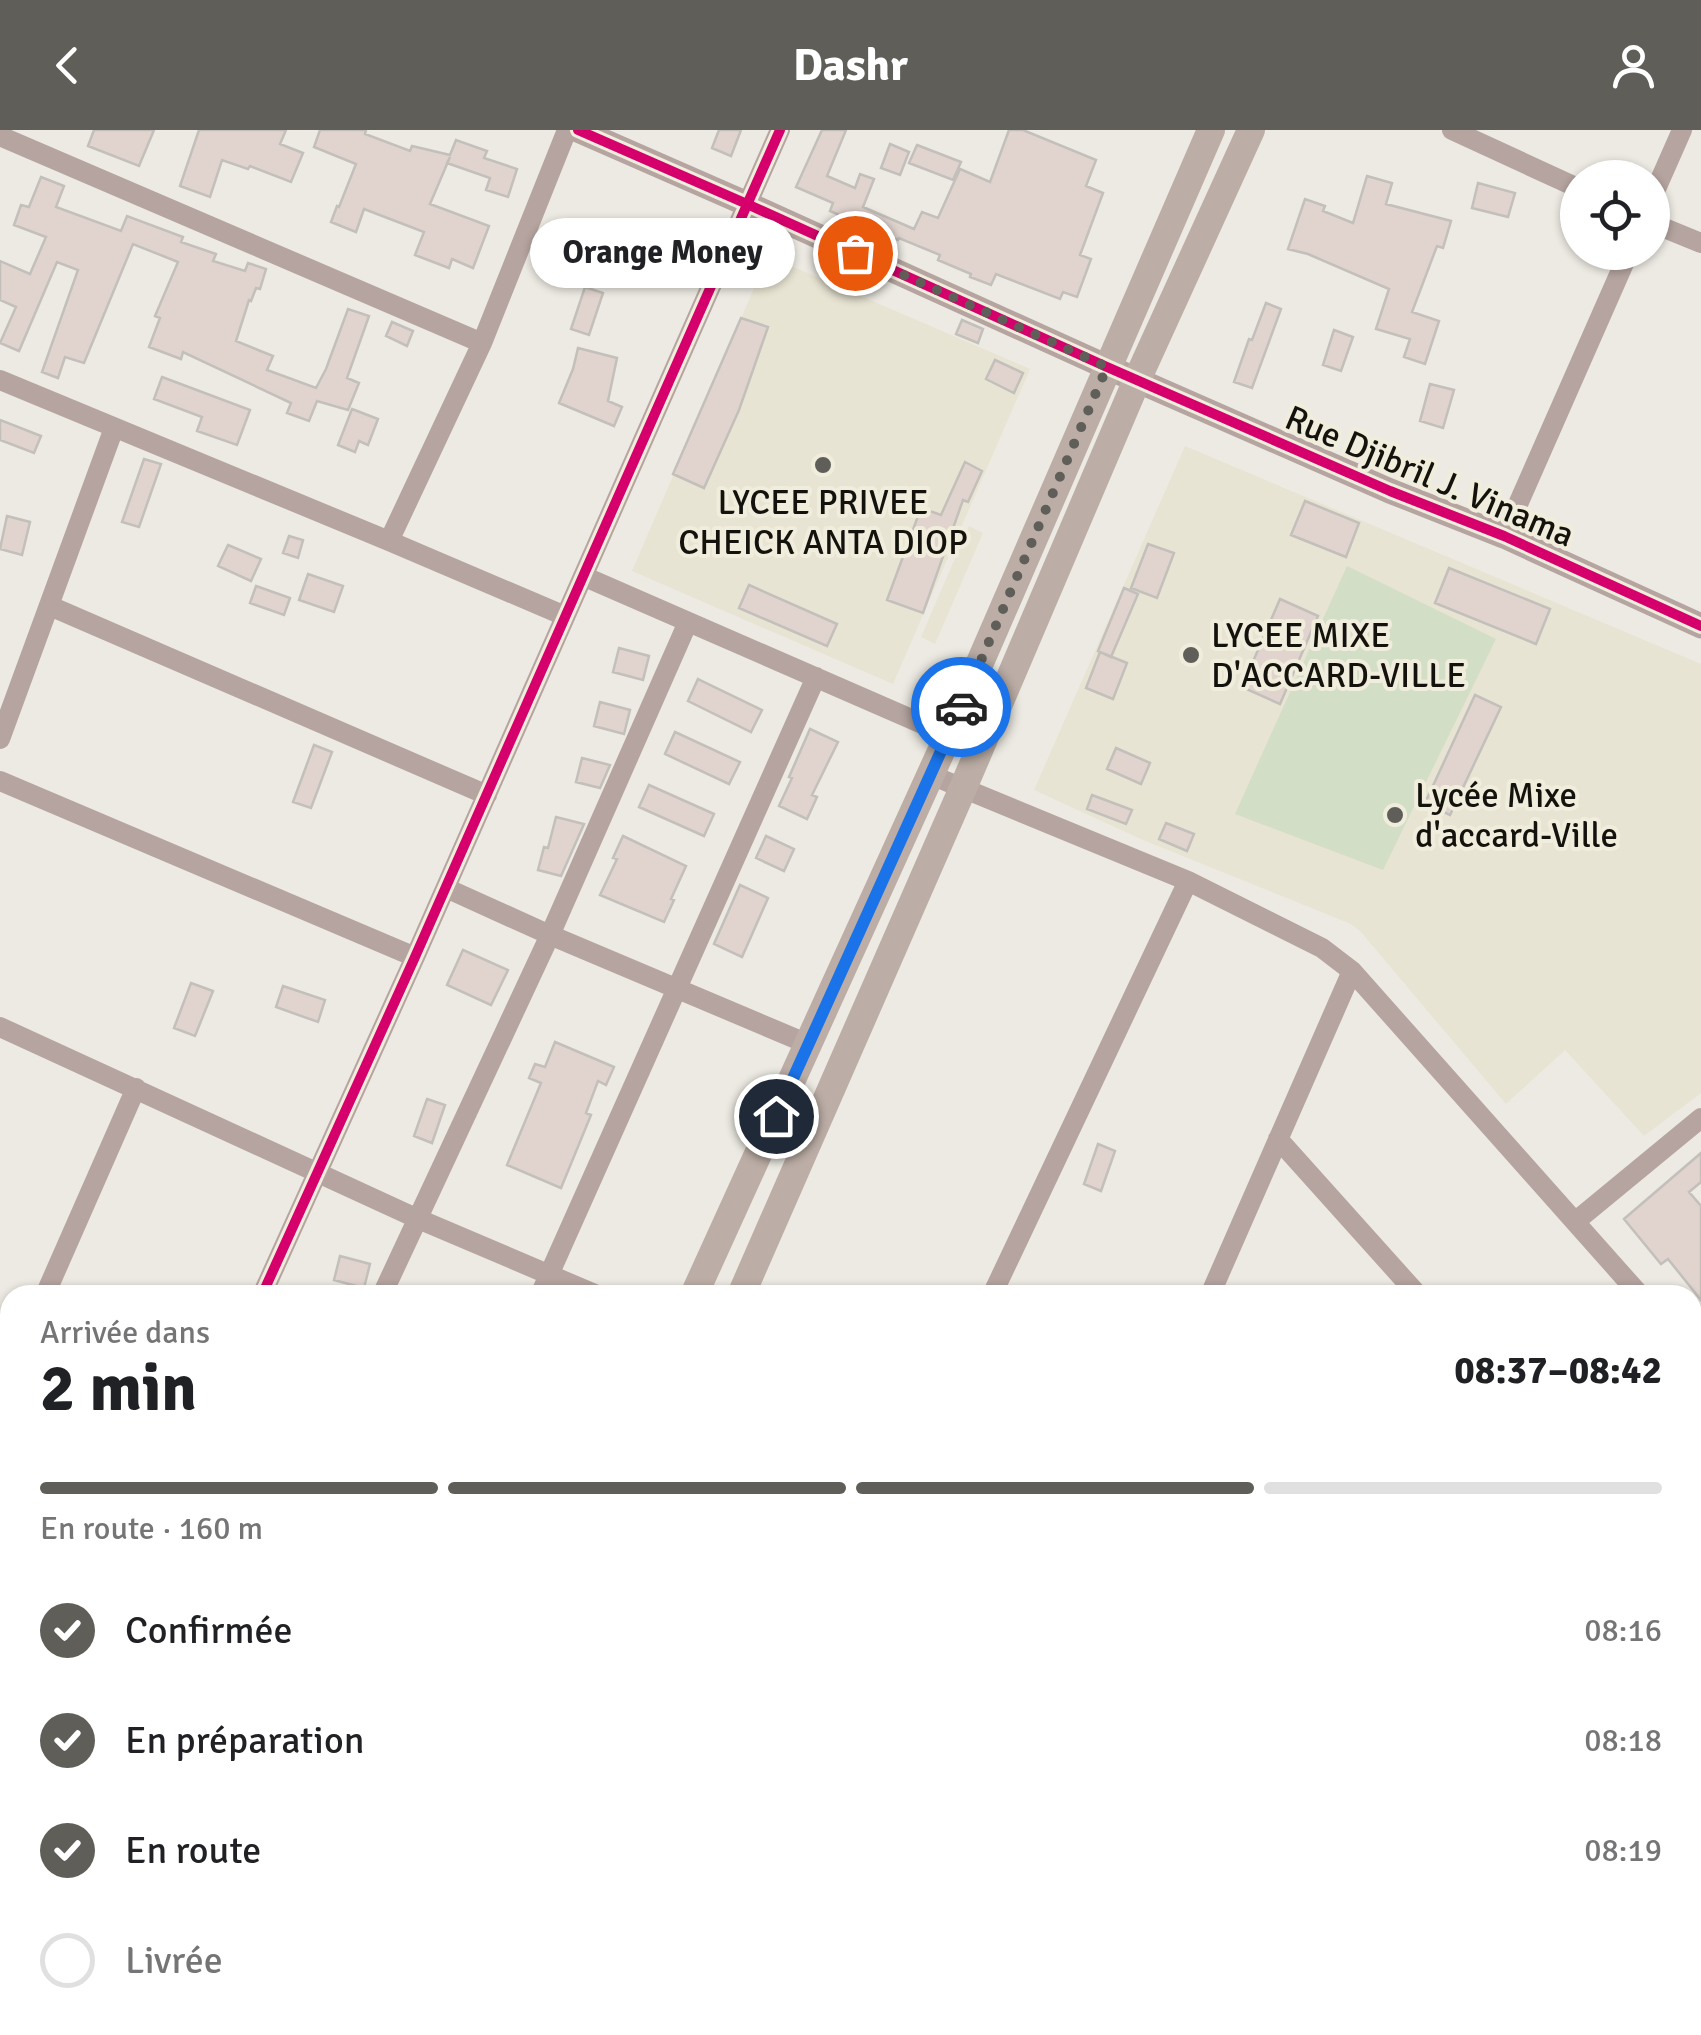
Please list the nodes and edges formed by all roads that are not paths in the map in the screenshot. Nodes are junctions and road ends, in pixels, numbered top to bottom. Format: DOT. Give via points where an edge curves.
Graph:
graph roads {
  1 [pos="567,130"];
  2 [pos="578,130"];
  3 [pos="780,130"];
  4 [pos="1211,130"];
  5 [pos="1251,130"];
  6 [pos="1452,130"];
  7 [pos="1682,130"];
  8 [pos="0,136"];
  9 [pos="1669,160"];
  10 [pos="1560,180"];
  11 [pos="746,204"];
  12 [pos="1670,230"];
  13 [pos="1701,243"];
  14 [pos="1621,270"];
  15 [pos="482,343"];
  16 [pos="1107,367"];
  17 [pos="0,380"];
  18 [pos="1137,380"];
  19 [pos="114,428"];
  20 [pos="1504,536"];
  21 [pos="390,540"];
  22 [pos="583,576"];
  23 [pos="50,606"];
  24 [pos="565,616"];
  25 [pos="688,622"];
  26 [pos="1701,626"];
  27 [pos="816,677"];
  28 [pos="949,734"];
  29 [pos="0,739"];
  30 [pos="980,749"];
  31 [pos="931,775"];
  32 [pos="0,781"];
  33 [pos="963,788"];
  34 [pos="486,795"];
  35 [pos="1188,881"];
  36 [pos="446,888"];
  37 [pos="550,934"];
  38 [pos="416,957"];
  39 [pos="1352,970"];
  40 [pos="678,988"];
  41 [pos="0,1027"];
  42 [pos="808,1044"];
  43 [pos="136,1088"];
  44 [pos="1701,1118"];
  45 [pos="1278,1139"];
  46 [pos="317,1173"];
  47 [pos="416,1218"];
  48 [pos="1576,1222"];
  49 [pos="50,1285"];
  50 [pos="267,1285"];
  51 [pos="386,1285"];
  52 [pos="544,1285"];
  53 [pos="699,1285"];
  54 [pos="745,1285"];
  55 [pos="997,1285"];
  56 [pos="1214,1285"];
  57 [pos="1409,1285"];
  58 [pos="1631,1285"];
  1 -- 15 [label="street"];
  2 -- 11 [label="street, Rue Djibril J. Vinama"];
  3 -- 11 [label="street"];
  4 -- 16 [label="main road"];
  5 -- 18 [label="main road"];
  6 -- 10 [label="street"];
  7 -- 9 [label="street"];
  8 -- 15 [label="street"];
  11 -- 16 [label="street, Rue Djibril J. Vinama"];
  11 -- 22 [label="street"];
  12 -- 13 [label="street"];
  14 -- 20 [label="street"];
  15 -- 21 [label="street"];
  16 -- 18 [label="street, Rue Djibril J. Vinama"];
  16 -- 28 [label="main road"];
  17 -- 19 [label="street"];
  18 -- 20 [label="street, Rue Djibril J. Vinama"];
  18 -- 30 [label="main road"];
  19 -- 21 [label="street"];
  19 -- 23 [label="street"];
  20 -- 26 [label="street, Rue Djibril J. Vinama"];
  21 -- 24 [label="street"];
  22 -- 24 [label="street"];
  22 -- 25 [label="street"];
  23 -- 29 [label="street"];
  23 -- 34 [label="street"];
  24 -- 34 [label="street"];
  25 -- 27 [label="street"];
  25 -- 37 [label="street"];
  27 -- 28 [label="street"];
  27 -- 40 [label="street"];
  28 -- 30 [label="street"];
  28 -- 31 [label="main road"];
  30 -- 33 [label="main road"];
  31 -- 33 [label="street"];
  31 -- 42 [label="main road"];
  32 -- 38 [label="street"];
  33 -- 35 [label="street"];
  33 -- 54 [label="main road"];
  34 -- 36 [label="street"];
  35 -- 39 [label="street" via="1322,948"];
  35 -- 55 [label="street"];
  36 -- 37 [label="street"];
  36 -- 38 [label="street"];
  37 -- 40 [label="street"];
  37 -- 47 [label="street"];
  38 -- 46 [label="street"];
  39 -- 45 [label="street"];
  39 -- 48 [label="street"];
  40 -- 42 [label="street"];
  40 -- 52 [label="street"];
  41 -- 43 [label="street"];
  42 -- 53 [label="main road"];
  43 -- 46 [label="street"];
  43 -- 49 [label="street"];
  44 -- 48 [label="street"];
  45 -- 56 [label="street"];
  45 -- 57 [label="street"];
  46 -- 47 [label="street"];
  46 -- 50 [label="street"];
  47 -- 51 [label="street"];
  47 -- 52 [label="street"];
  48 -- 58 [label="street"];
}
